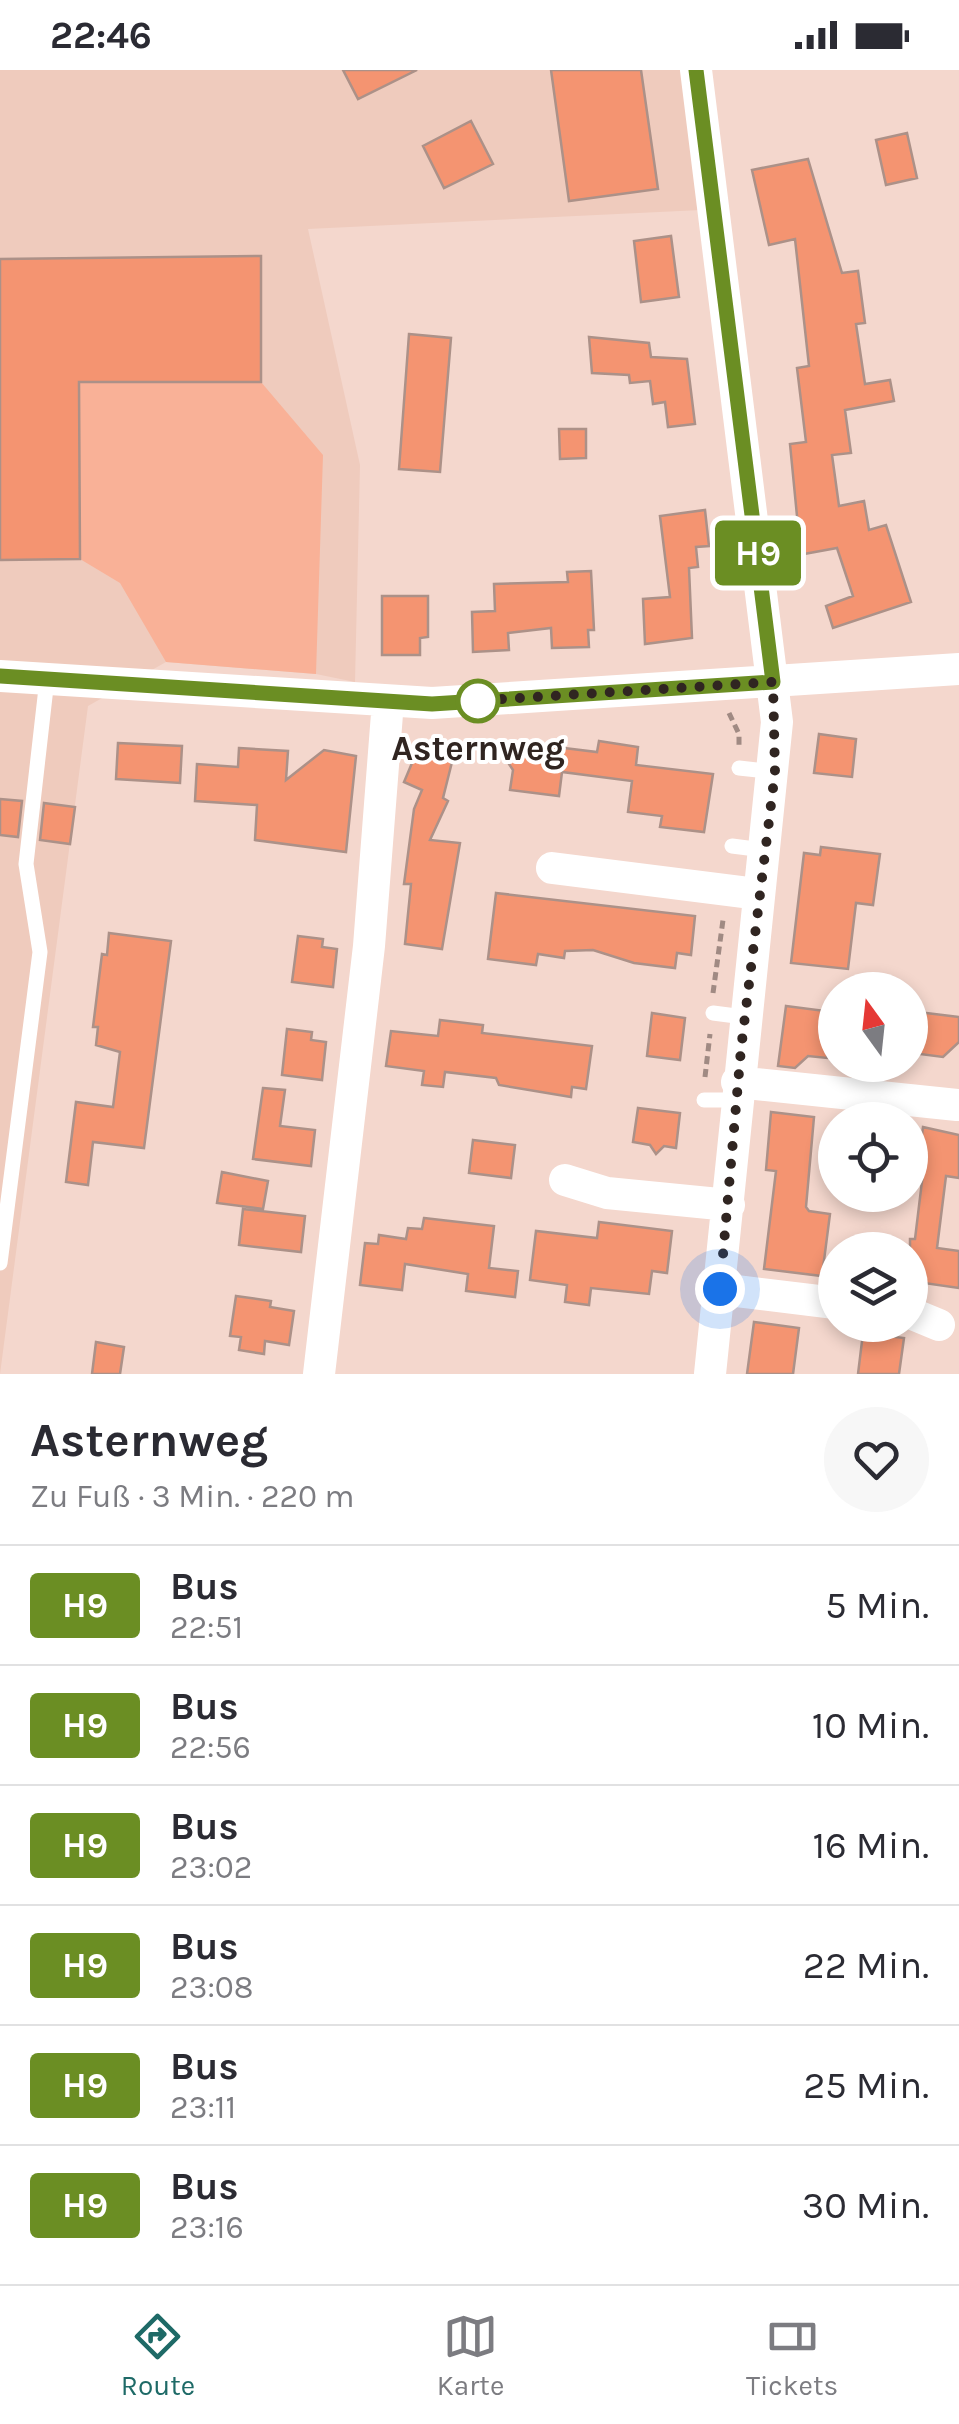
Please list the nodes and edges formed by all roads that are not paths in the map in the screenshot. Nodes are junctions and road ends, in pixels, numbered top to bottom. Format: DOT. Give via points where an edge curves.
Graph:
graph roads {
  1 [pos="696,70"];
  2 [pos="959,668"];
  3 [pos="0,676"];
  4 [pos="47,679"];
  5 [pos="773,682"];
  6 [pos="388,701"];
  7 [pos="739,768"];
  8 [pos="775,772"];
  9 [pos="552,868"];
  10 [pos="758,894"];
  11 [pos="726,1094"];
  12 [pos="957,1105"];
  13 [pos="564,1180"];
  14 [pos="730,1205"];
  15 [pos="0,1263"];
  16 [pos="720,1289"];
  17 [pos="818,1301"];
  18 [pos="319,1374"];
  19 [pos="710,1374"];
  1 -- 5 [label="street"];
  2 -- 5 [label="street"];
  3 -- 4 [label="street"];
  4 -- 6 [label="street"];
  4 -- 15 [label="lane" via="26,864 40,952"];
  5 -- 6 [label="street" via="432,704"];
  5 -- 8 [label="street"];
  6 -- 18 [label="street" via="370,946"];
  7 -- 8 [label="lane"];
  8 -- 10 [label="street" via="748,848"];
  9 -- 10 [label="street"];
  10 -- 11 [label="street" via="728,1014"];
  11 -- 12 [label="street"];
  11 -- 14 [label="street"];
  13 -- 14 [label="street" via="607,1193"];
  14 -- 16 [label="street"];
  16 -- 17 [label="street"];
  16 -- 19 [label="street"];
}
